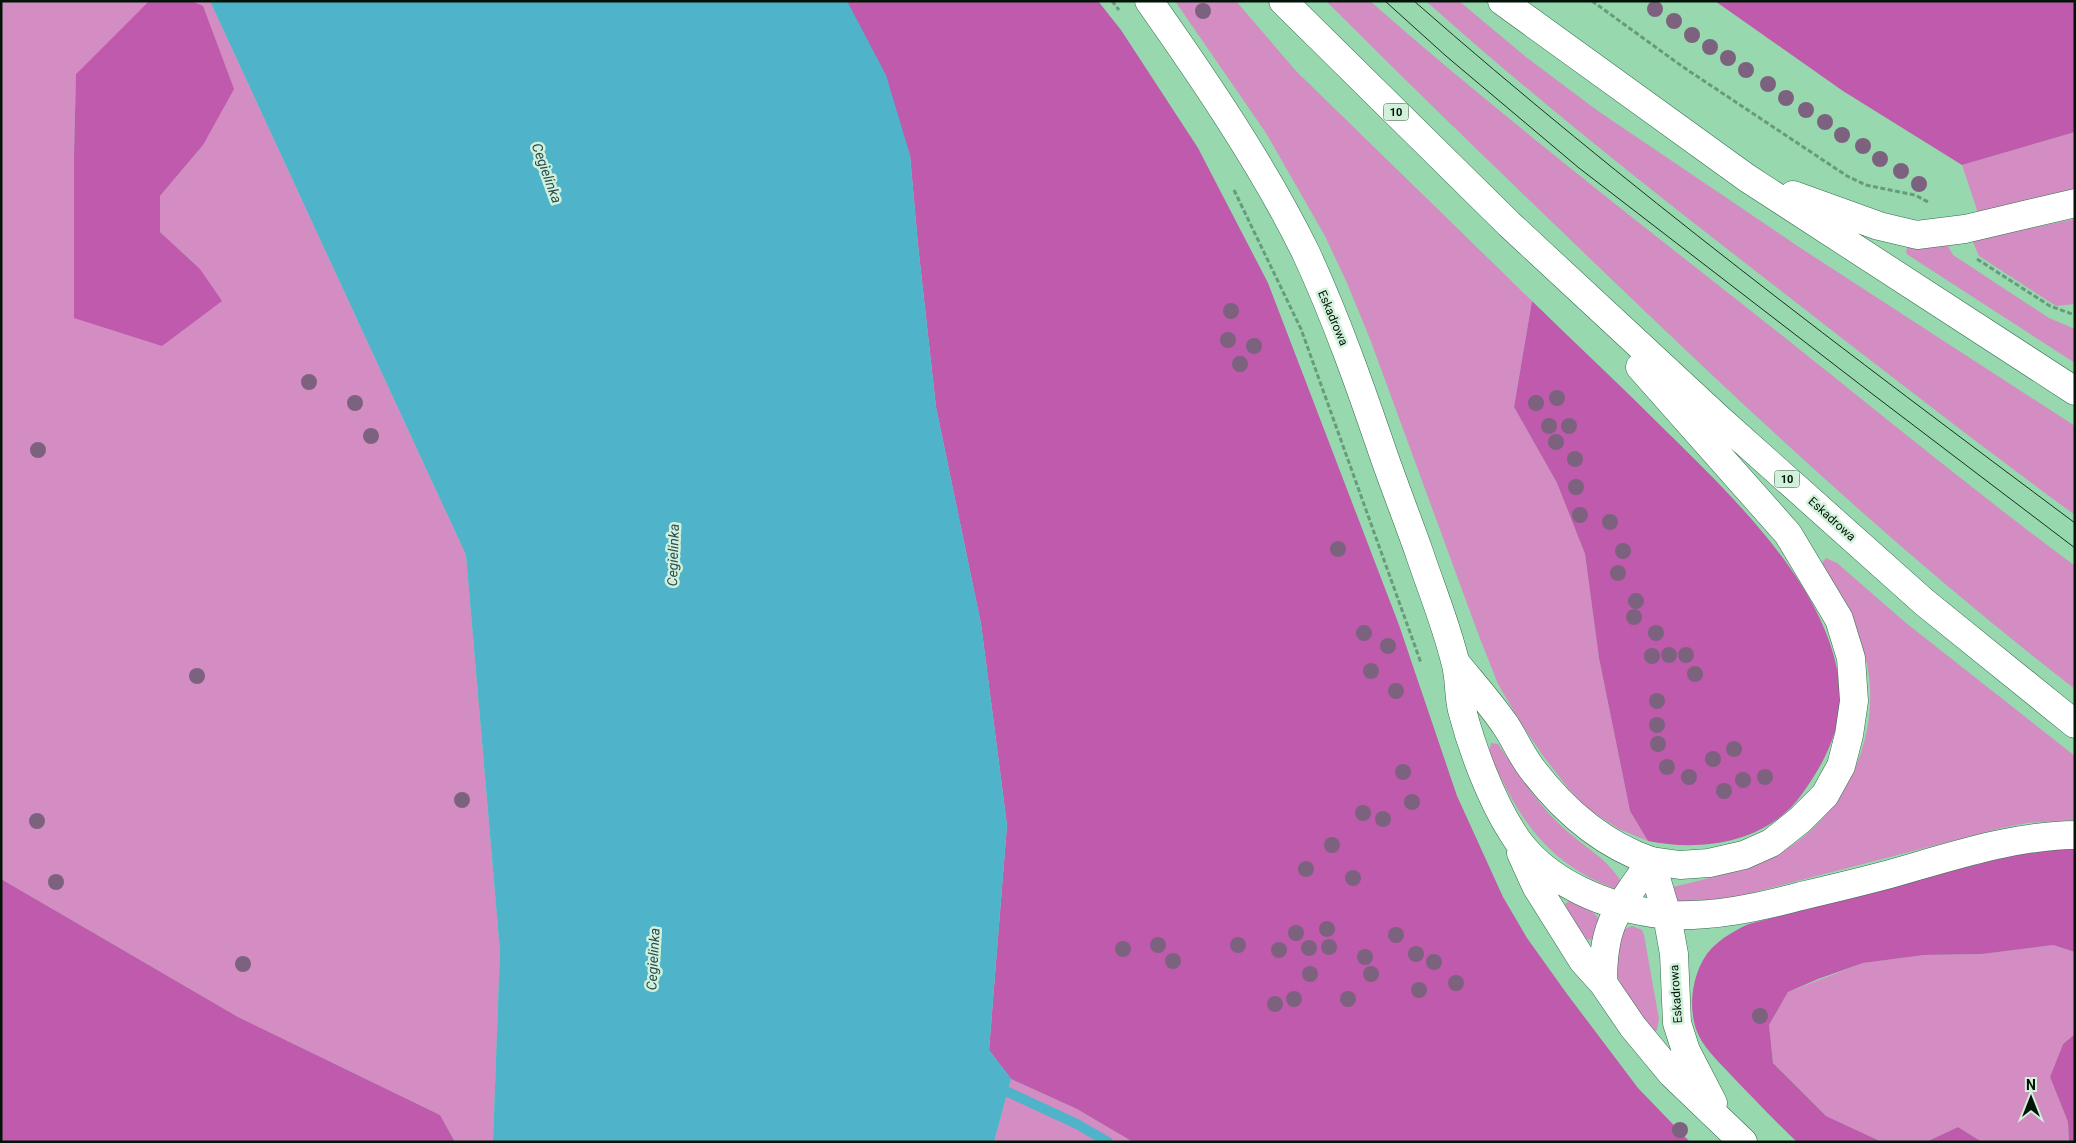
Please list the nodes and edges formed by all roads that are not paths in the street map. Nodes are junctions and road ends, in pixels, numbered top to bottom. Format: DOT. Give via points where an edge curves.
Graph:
graph roads {
  1 [pos="1149,1"];
  2 [pos="1283,1"];
  3 [pos="1502,1"];
  4 [pos="1746,178"];
  5 [pos="2075,203"];
  6 [pos="1509,224"];
  7 [pos="2075,391"];
  8 [pos="1456,663"];
  9 [pos="2075,724"];
  10 [pos="1512,834"];
  11 [pos="2075,835"];
  12 [pos="1651,861"];
  13 [pos="1622,906"];
  14 [pos="1667,915"];
  15 [pos="1603,983"];
  16 [pos="1723,1123"];
  17 [pos="1742,1142"];
  1 -- 8 [label="main road, Eskadrowa" via="1264,177 1306,253 1352,361"];
  2 -- 6 [label="main road, 10"];
  3 -- 4 [label="main road"];
  4 -- 5 [label="main road" via="1879,226 1917,235 1965,229"];
  4 -- 7 [label="main road"];
  6 -- 9 [label="main road, Eskadrowa / 10" via="1718,418 1924,602"];
  6 -- 12 [label="main road" via="1726,461 1788,534 1838,619 1851,658 1854,701 1849,735 1841,766 1825,795 1771,843 1744,855 1709,863 1680,865"];
  8 -- 10 [label="main road, Eskadrowa" via="1461,708 1472,743"];
  8 -- 12 [label="main road, Eskadrowa" via="1502,721 1530,768 1564,807 1609,842"];
  10 -- 13 [label="main road, Eskadrowa" via="1540,866 1595,897"];
  10 -- 15 [label="main road, Eskadrowa" via="1536,886 1561,928 1583,961"];
  11 -- 14 [label="main road" via="2016,841 1962,853 1732,912"];
  12 -- 13 [label="main road"];
  12 -- 14 [label="main road, Eskadrowa"];
  13 -- 14 [label="main road, Eskadrowa"];
  13 -- 15 [label="main road" via="1606,939"];
  14 -- 16 [label="main road, Eskadrowa" via="1674,954 1677,1023 1686,1051"];
  15 -- 16 [label="main road, Eskadrowa" via="1672,1074"];
  16 -- 17 [label="main road, Eskadrowa"];
}
